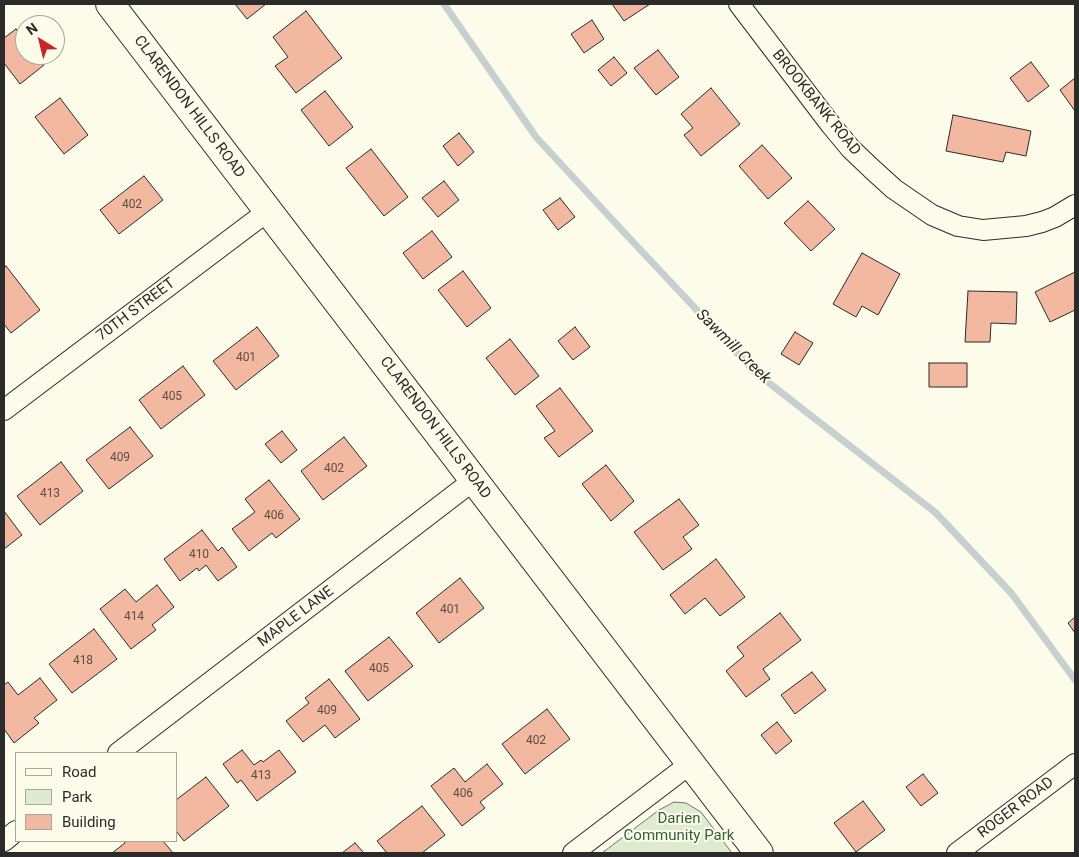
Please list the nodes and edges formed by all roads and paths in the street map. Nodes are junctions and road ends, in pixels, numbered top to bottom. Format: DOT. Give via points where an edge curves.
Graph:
graph roads {
  1 [pos="110,4"];
  2 [pos="739,4"];
  3 [pos="1075,205"];
  4 [pos="268,211"];
  5 [pos="4,410"];
  6 [pos="474,480"];
  7 [pos="119,752"];
  8 [pos="690,764"];
  9 [pos="1075,764"];
  10 [pos="15,832"];
  11 [pos="4,841"];
  12 [pos="573,853"];
  13 [pos="759,853"];
  14 [pos="957,853"];
  1 -- 4 [label="street, CLARENDON HILLS ROAD"];
  2 -- 3 [label="street, BROOKBANK ROAD" via="851,149 894,189 932,215 958,226 983,230 1042,222"];
  4 -- 5 [label="street, 70TH STREET"];
  4 -- 6 [label="street, CLARENDON HILLS ROAD"];
  6 -- 7 [label="street, MAPLE LANE"];
  6 -- 8 [label="street, CLARENDON HILLS ROAD"];
  8 -- 12 [label="street"];
  8 -- 13 [label="street, CLARENDON HILLS ROAD"];
  9 -- 14 [label="street, ROGER ROAD"];
  10 -- 11 [label="street"];
}
